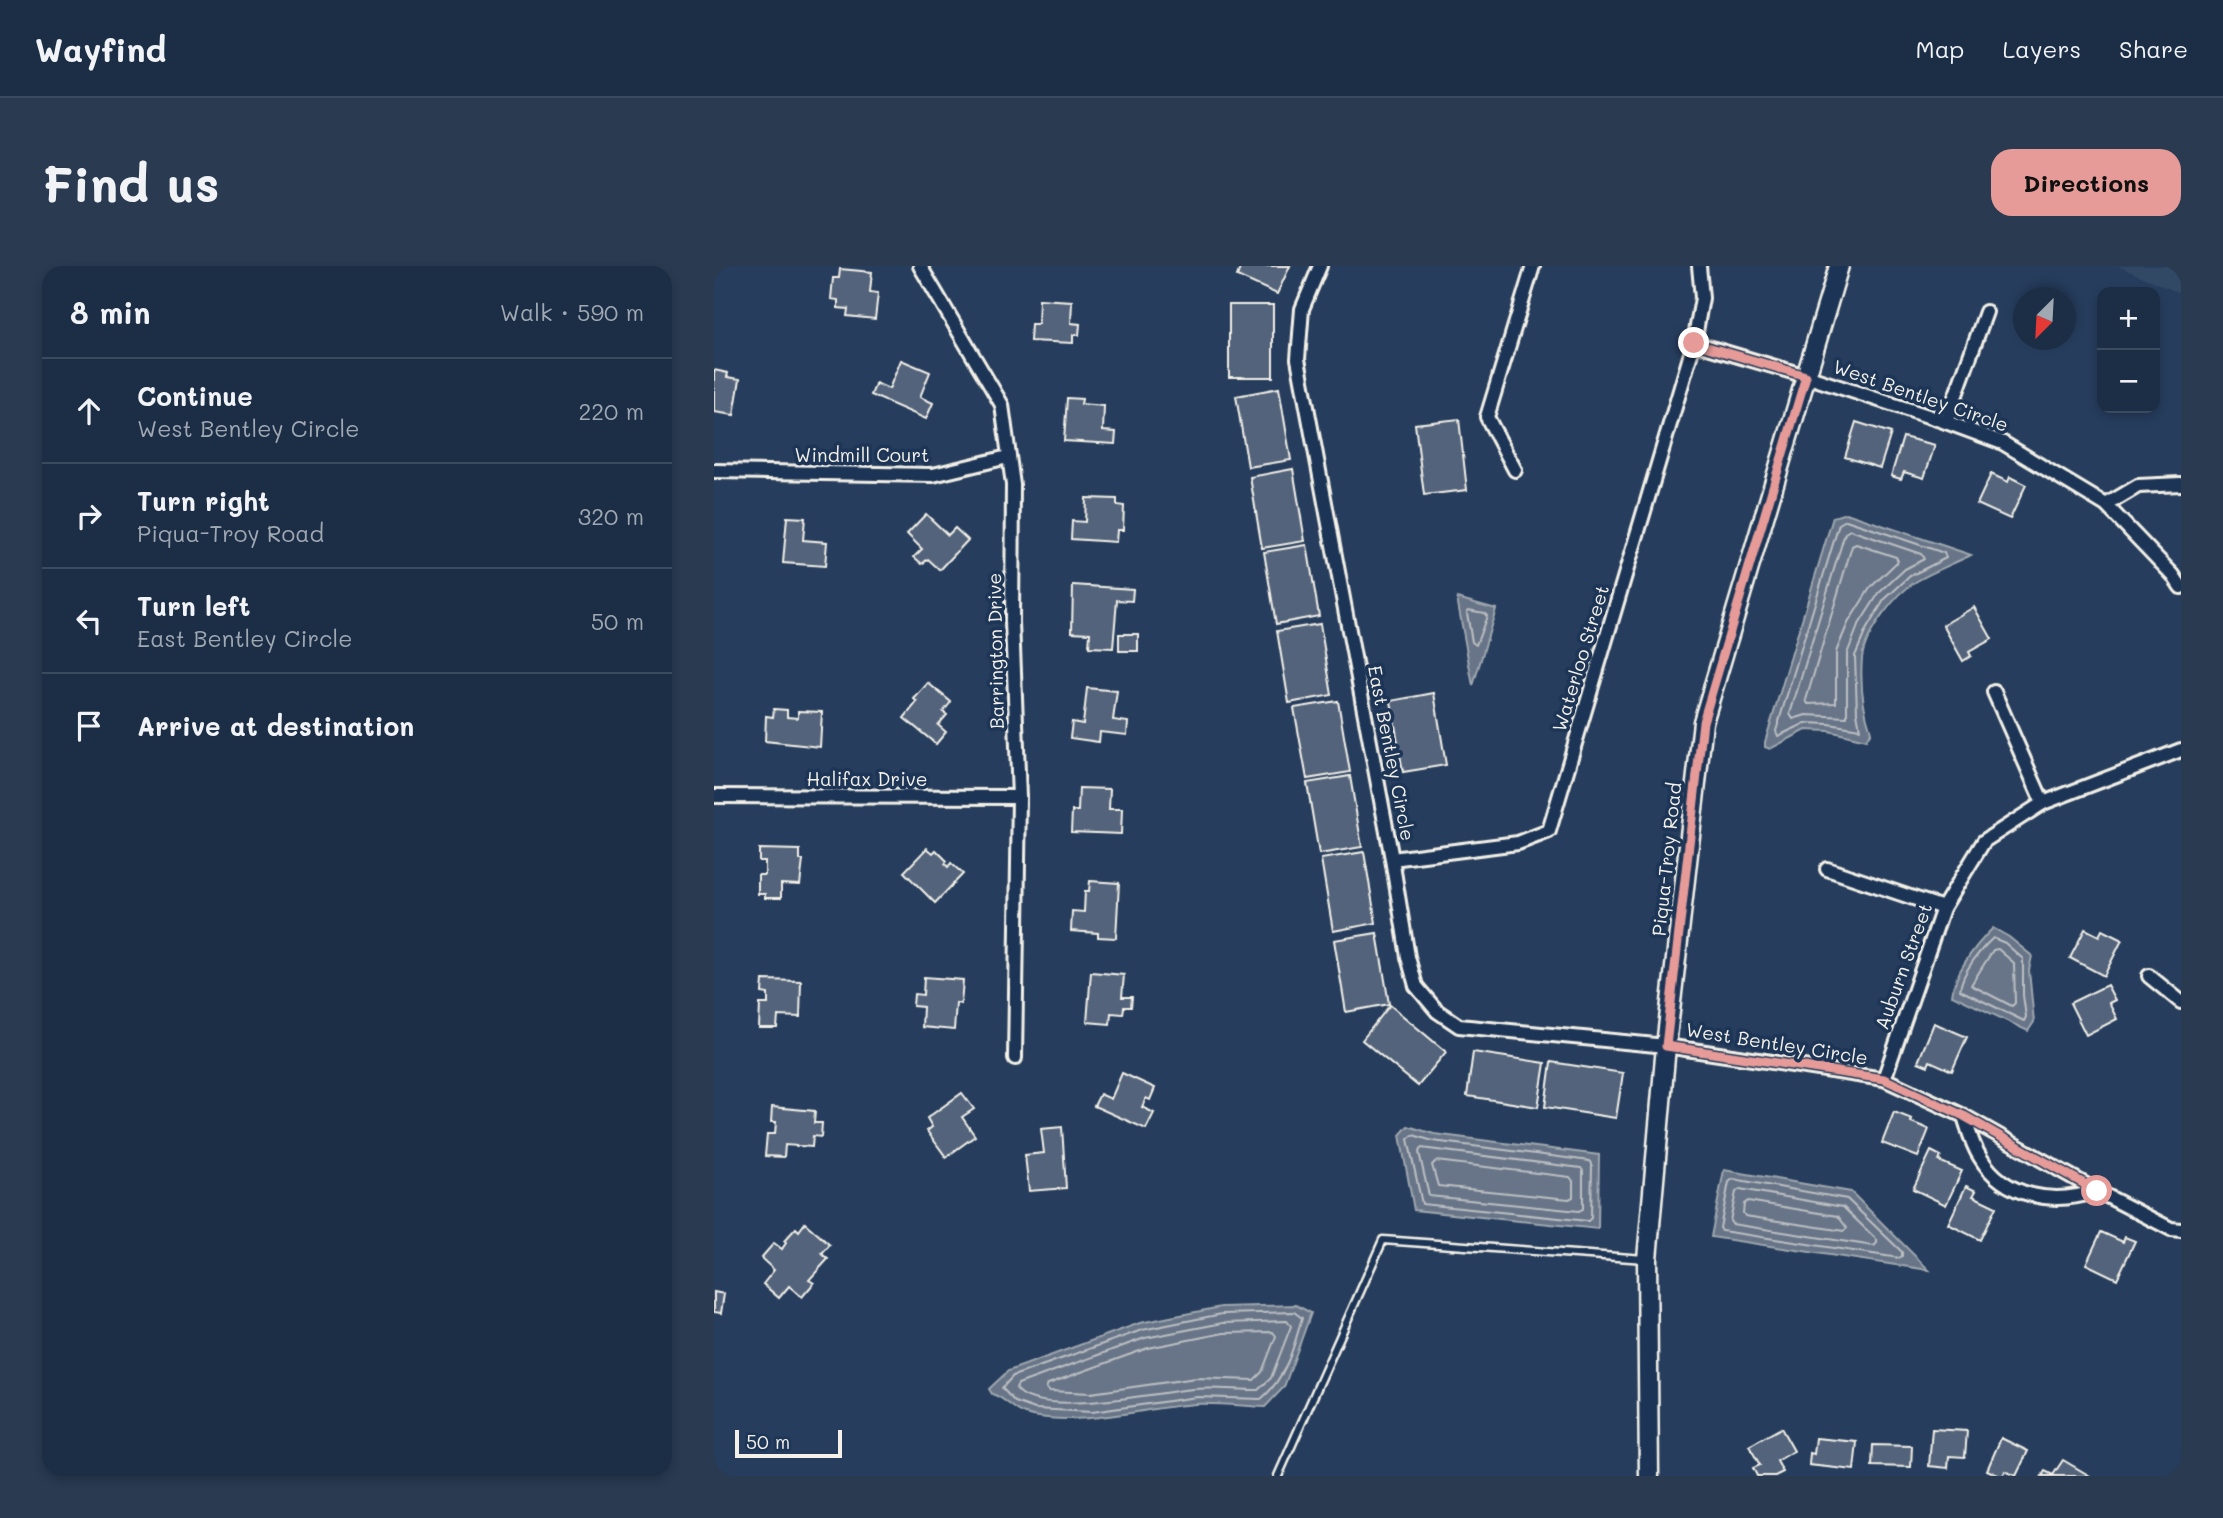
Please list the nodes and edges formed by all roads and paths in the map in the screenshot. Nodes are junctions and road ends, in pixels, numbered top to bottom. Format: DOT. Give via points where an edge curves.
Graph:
graph roads {
  1 [pos="920,266"];
  2 [pos="1320,266"];
  3 [pos="1533,266"];
  4 [pos="1699,266"];
  5 [pos="1839,266"];
  6 [pos="1986,312"];
  7 [pos="1694,343"];
  8 [pos="1806,376"];
  9 [pos="1946,422"];
  10 [pos="1008,457"];
  11 [pos="1515,470"];
  12 [pos="714,471"];
  13 [pos="2181,484"];
  14 [pos="2106,505"];
  15 [pos="2181,587"];
  16 [pos="1994,692"];
  17 [pos="2181,750"];
  18 [pos="714,796"];
  19 [pos="1019,797"];
  20 [pos="2043,803"];
  21 [pos="1392,859"];
  22 [pos="1827,869"];
  23 [pos="1943,908"];
  24 [pos="2149,976"];
  25 [pos="2181,1002"];
  26 [pos="1666,1046"];
  27 [pos="1015,1058"];
  28 [pos="1884,1079"];
  29 [pos="1964,1116"];
  30 [pos="2097,1191"];
  31 [pos="2181,1230"];
  32 [pos="1647,1259"];
  33 [pos="1278,1476"];
  34 [pos="1649,1476"];
  1 -- 10 [label="street, Barrington Drive" via="1002,405"];
  2 -- 21 [label="street, East Bentley Circle" via="1302,309 1298,359"];
  3 -- 11 [label="street" via="1487,417"];
  4 -- 7 [label="street" via="1702,298"];
  5 -- 8 [label="street, Piqua-Troy Road"];
  6 -- 9 [label="street"];
  7 -- 8 [label="street"];
  7 -- 21 [label="street, Waterloo Street" via="1549,831 1518,843"];
  8 -- 9 [label="street, West Bentley Circle"];
  8 -- 26 [label="street, Piqua-Troy Road" via="1703,722"];
  9 -- 14 [label="street, West Bentley Circle" via="2003,443"];
  10 -- 12 [label="street, Windmill Court" via="933,475"];
  10 -- 19 [label="street, Barrington Drive" via="1013,485 1012,622"];
  13 -- 14 [label="street" via="2138,486"];
  14 -- 15 [label="street, West Bentley Circle"];
  16 -- 20 [label="street"];
  17 -- 20 [label="street, Auburn Street"];
  18 -- 19 [label="street, Halifax Drive"];
  19 -- 27 [label="street, Barrington Drive"];
  20 -- 23 [label="street, Auburn Street" via="1984,841"];
  21 -- 26 [label="street, East Bentley Circle" via="1416,986 1437,1011 1459,1026"];
  22 -- 23 [label="street"];
  23 -- 28 [label="street, Auburn Street"];
  24 -- 25 [label="street"];
  26 -- 28 [label="street, West Bentley Circle"];
  26 -- 32 [label="street, Piqua-Troy Road"];
  28 -- 29 [label="street, West Bentley Circle"];
  29 -- 30 [label="street, West Bentley Circle"];
  29 -- 30 [label="street" via="1980,1158 1999,1178 2026,1194 2050,1199"];
  30 -- 31 [label="street, West Bentley Circle"];
  32 -- 33 [label="lane" via="1383,1240"];
  32 -- 34 [label="street, Piqua-Troy Road"];
}
